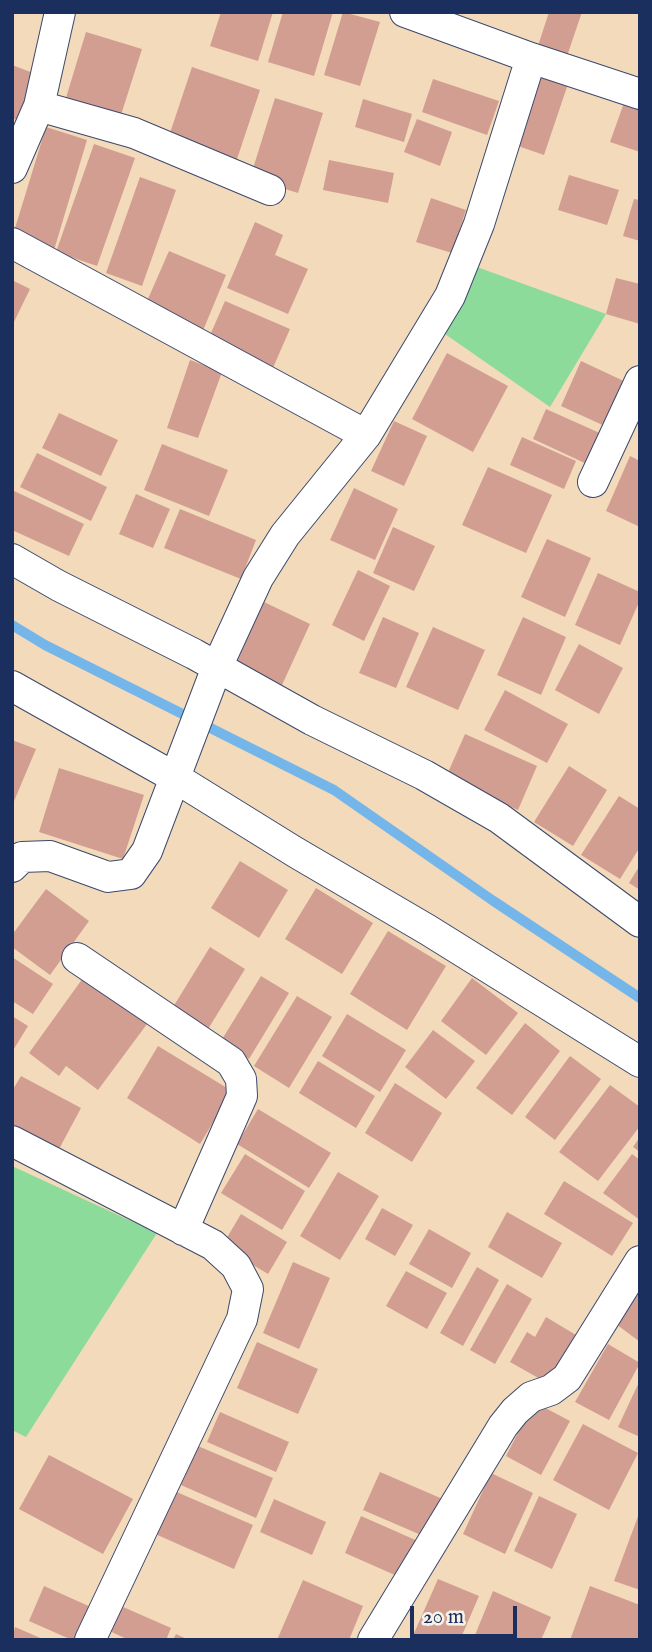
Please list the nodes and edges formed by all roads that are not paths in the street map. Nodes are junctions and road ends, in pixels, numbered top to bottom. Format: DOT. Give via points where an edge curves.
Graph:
graph roads {
  1 [pos="60,12"];
  2 [pos="405,12"];
  3 [pos="531,58"];
  4 [pos="640,94"];
  5 [pos="39,106"];
  6 [pos="12,168"];
  7 [pos="270,190"];
  8 [pos="12,243"];
  9 [pos="640,381"];
  10 [pos="366,435"];
  11 [pos="593,482"];
  12 [pos="12,559"];
  13 [pos="217,667"];
  14 [pos="12,686"];
  15 [pos="174,777"];
  16 [pos="12,867"];
  17 [pos="640,922"];
  18 [pos="77,958"];
  19 [pos="640,1062"];
  20 [pos="12,1141"];
  21 [pos="183,1230"];
  22 [pos="640,1261"];
  23 [pos="374,1639"];
  24 [pos="90,1640"];
  1 -- 5 [label="street"];
  2 -- 3 [label="street"];
  3 -- 4 [label="street"];
  3 -- 10 [label="street" via="479,224 450,296"];
  5 -- 6 [label="street"];
  5 -- 7 [label="street" via="134,133"];
  8 -- 10 [label="street"];
  9 -- 11 [label="street"];
  10 -- 13 [label="street" via="285,535 258,578"];
  12 -- 13 [label="street"];
  13 -- 15 [label="street"];
  13 -- 17 [label="street" via="499,818"];
  14 -- 15 [label="street"];
  15 -- 16 [label="street" via="147,851 131,874 108,877 50,856 22,857"];
  15 -- 19 [label="street"];
  18 -- 21 [label="street" via="231,1062 241,1079 242,1096"];
  20 -- 21 [label="street"];
  21 -- 24 [label="street" via="213,1245 236,1266 248,1289 242,1319"];
  22 -- 23 [label="street" via="567,1378 531,1397 503,1426"];
}
